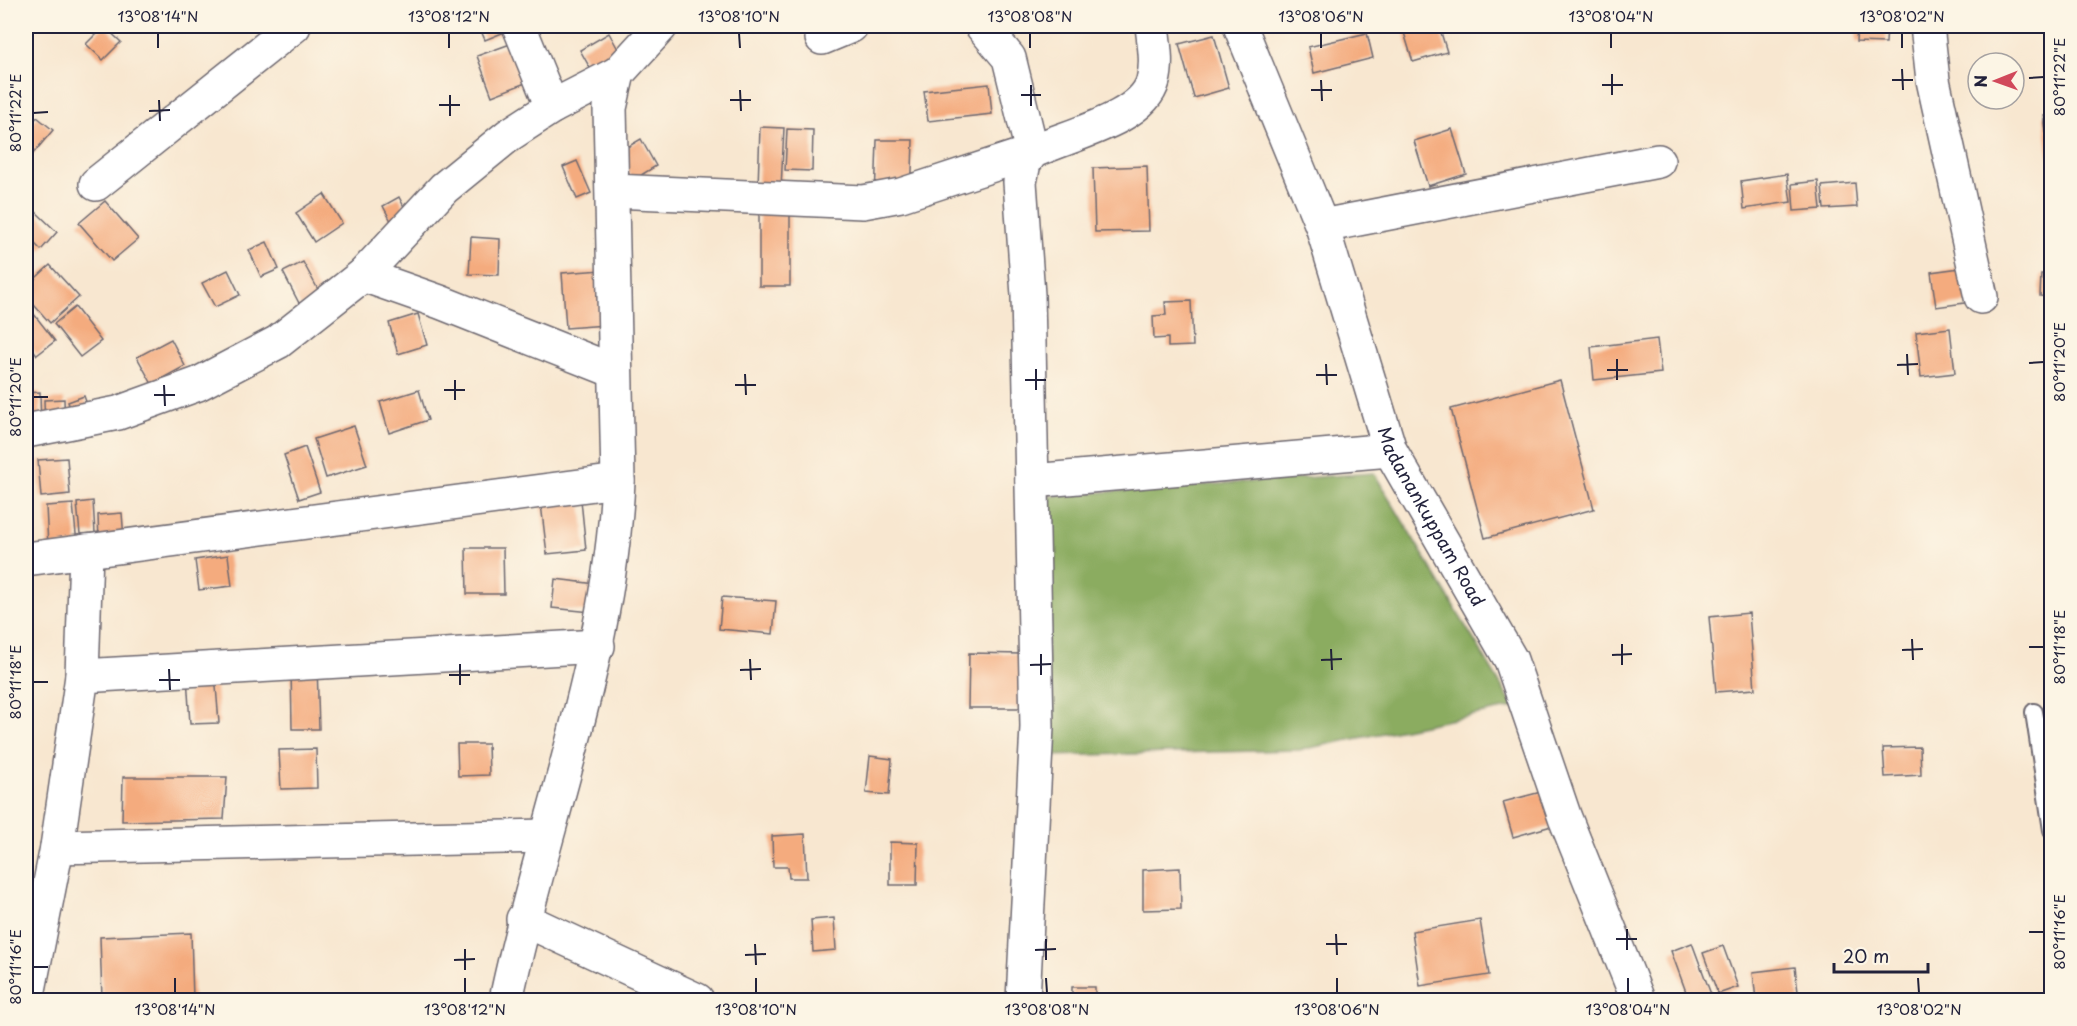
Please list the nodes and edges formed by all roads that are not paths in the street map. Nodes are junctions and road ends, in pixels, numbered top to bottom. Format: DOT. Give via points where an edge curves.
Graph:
graph roads {
  1 [pos="294,26"];
  2 [pos="519,26"];
  3 [pos="661,26"];
  4 [pos="982,26"];
  5 [pos="1152,26"];
  6 [pos="1240,26"];
  7 [pos="1927,26"];
  8 [pos="618,73"];
  9 [pos="552,107"];
  10 [pos="1032,152"];
  11 [pos="1658,161"];
  12 [pos="96,184"];
  13 [pos="613,191"];
  14 [pos="1322,226"];
  15 [pos="363,275"];
  16 [pos="1981,297"];
  17 [pos="614,371"];
  18 [pos="26,431"];
  19 [pos="1390,450"];
  20 [pos="1032,481"];
  21 [pos="618,482"];
  22 [pos="86,551"];
  23 [pos="26,559"];
  24 [pos="598,646"];
  25 [pos="81,676"];
  26 [pos="2034,711"];
  27 [pos="2052,830"];
  28 [pos="546,836"];
  29 [pos="57,846"];
  30 [pos="523,919"];
  31 [pos="27,1000"];
  32 [pos="506,1000"];
  33 [pos="696,1000"];
  34 [pos="1023,1000"];
  35 [pos="1638,1000"];
  1 -- 12 [label="street"];
  2 -- 9 [label="street"];
  3 -- 8 [label="street"];
  4 -- 10 [label="street" via="1009,58"];
  5 -- 10 [label="street" via="1156,57 1153,83 1141,101 1121,116"];
  6 -- 14 [label="street, Madanankuppam Road"];
  7 -- 16 [label="street" via="1933,80"];
  8 -- 9 [label="street"];
  8 -- 13 [label="street" via="610,108"];
  9 -- 15 [label="street" via="509,135 444,188"];
  10 -- 13 [label="street" via="901,195 863,202"];
  10 -- 20 [label="street" via="1024,163 1020,182 1028,295"];
  11 -- 14 [label="street"];
  13 -- 17 [label="street"];
  14 -- 19 [label="street, Madanankuppam Road"];
  15 -- 17 [label="street"];
  15 -- 18 [label="street" via="278,342 198,384 118,413"];
  17 -- 21 [label="street"];
  19 -- 20 [label="street"];
  19 -- 35 [label="street, Madanankuppam Road" via="1511,660 1565,818"];
  20 -- 34 [label="street" via="1036,727"];
  21 -- 22 [label="street"];
  21 -- 24 [label="street" via="616,533"];
  22 -- 23 [label="street"];
  22 -- 25 [label="street"];
  24 -- 25 [label="street"];
  24 -- 28 [label="street"];
  25 -- 29 [label="street"];
  26 -- 27 [label="lane"];
  28 -- 29 [label="street"];
  28 -- 30 [label="street"];
  29 -- 31 [label="street"];
  30 -- 32 [label="street"];
  30 -- 33 [label="street"];
}
